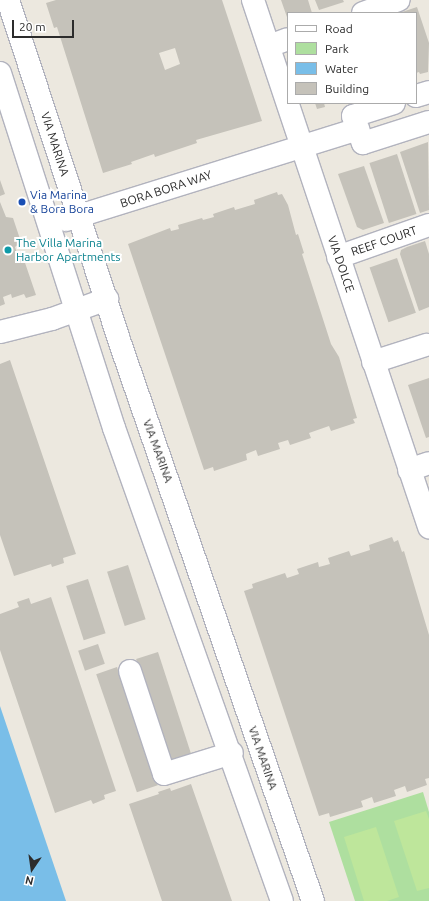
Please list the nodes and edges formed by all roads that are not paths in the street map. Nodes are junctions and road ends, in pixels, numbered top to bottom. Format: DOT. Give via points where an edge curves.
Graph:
graph roads {
  1 [pos="8,0"];
  2 [pos="254,0"];
  3 [pos="399,0"];
  4 [pos="366,12"];
  5 [pos="278,43"];
  6 [pos="0,73"];
  7 [pos="287,83"];
  8 [pos="429,92"];
  9 [pos="417,96"];
  10 [pos="292,104"];
  11 [pos="391,104"];
  12 [pos="429,122"];
  13 [pos="358,129"];
  14 [pos="301,146"];
  15 [pos="40,196"];
  16 [pos="80,218"];
  17 [pos="429,225"];
  18 [pos="338,257"];
  19 [pos="107,299"];
  20 [pos="76,310"];
  21 [pos="0,332"];
  22 [pos="428,343"];
  23 [pos="373,362"];
  24 [pos="419,466"];
  25 [pos="429,527"];
  26 [pos="130,671"];
  27 [pos="232,752"];
  28 [pos="282,901"];
  29 [pos="313,901"];
  1 -- 16 [label="street, VIA MARINA"];
  2 -- 5 [label="street, VIA DOLCE"];
  3 -- 4 [label="street"];
  5 -- 7 [label="street, VIA DOLCE"];
  6 -- 15 [label="street"];
  8 -- 9 [label="street"];
  10 -- 14 [label="street, VIA DOLCE"];
  11 -- 13 [label="street" via="353,116"];
  12 -- 13 [label="street" via="363,143"];
  13 -- 14 [label="street, BORA BORA WAY"];
  14 -- 16 [label="street, BORA BORA WAY"];
  14 -- 18 [label="street, VIA DOLCE"];
  15 -- 16 [label="street, BORA BORA WAY" via="56,217 70,221"];
  15 -- 20 [label="street"];
  16 -- 19 [label="street, VIA MARINA"];
  17 -- 18 [label="street, REEF COURT"];
  18 -- 23 [label="street, VIA DOLCE"];
  19 -- 20 [label="street"];
  19 -- 29 [label="street, VIA MARINA"];
  20 -- 21 [label="street"];
  20 -- 27 [label="street" via="114,428"];
  22 -- 23 [label="street"];
  23 -- 24 [label="street, VIA DOLCE"];
  24 -- 25 [label="street, VIA DOLCE"];
  26 -- 27 [label="street" via="164,774"];
  27 -- 28 [label="street"];
}
